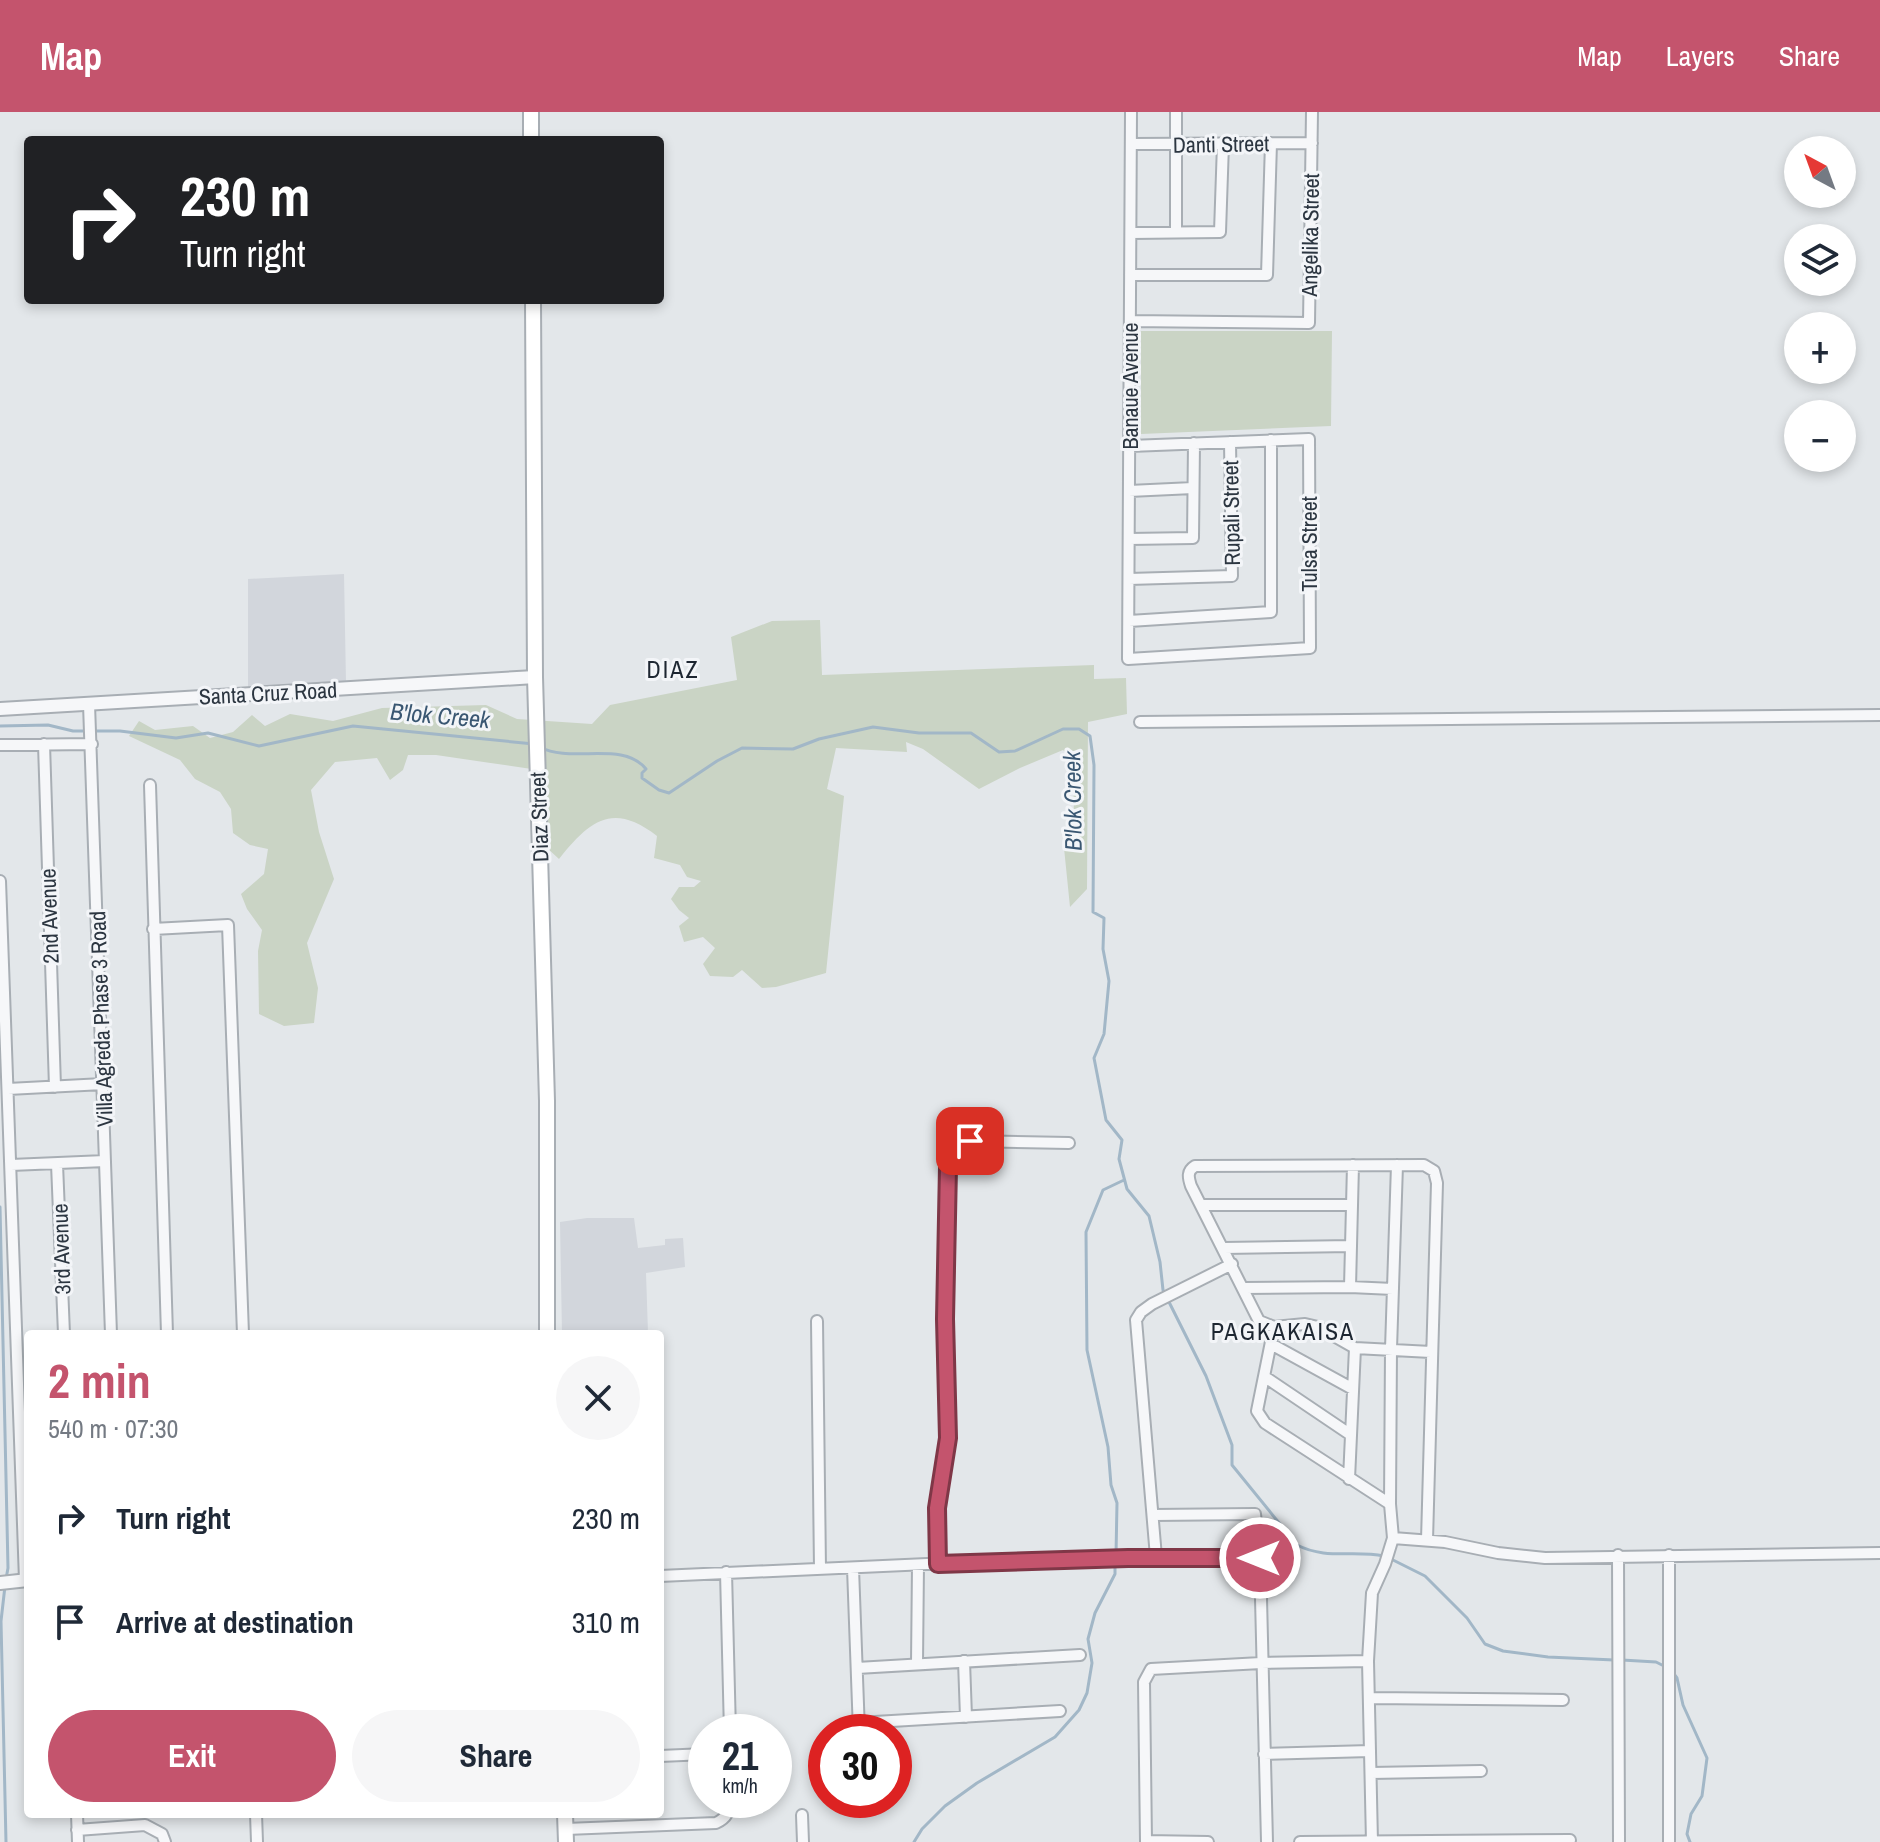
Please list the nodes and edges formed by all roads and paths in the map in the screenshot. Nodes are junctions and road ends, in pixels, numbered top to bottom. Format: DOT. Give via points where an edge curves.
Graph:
graph roads {
  1 [pos="531,112"];
  2 [pos="1131,112"];
  3 [pos="1176,112"];
  4 [pos="1312,112"];
  5 [pos="531,136"];
  6 [pos="1271,143"];
  7 [pos="1312,143"];
  8 [pos="1131,144"];
  9 [pos="1176,144"];
  10 [pos="1223,144"];
  11 [pos="1176,232"];
  12 [pos="1131,233"];
  13 [pos="1130,275"];
  14 [pos="533,304"];
  15 [pos="1130,321"];
  16 [pos="1271,440"];
  17 [pos="1230,442"];
  18 [pos="1194,443"];
  19 [pos="1130,446"];
  20 [pos="1193,488"];
  21 [pos="1129,491"];
  22 [pos="1129,539"];
  23 [pos="1129,579"];
  24 [pos="1129,621"];
  25 [pos="1128,659"];
  26 [pos="535,677"];
  27 [pos="89,704"];
  28 [pos="0,709"];
  29 [pos="1880,715"];
  30 [pos="1140,722"];
  31 [pos="91,735"];
  32 [pos="44,744"];
  33 [pos="0,745"];
  34 [pos="150,785"];
  35 [pos="0,881"];
  36 [pos="153,929"];
  37 [pos="103,1084"];
  38 [pos="55,1087"];
  39 [pos="8,1089"];
  40 [pos="1069,1143"];
  41 [pos="6,1158"];
  42 [pos="105,1161"];
  43 [pos="57,1164"];
  44 [pos="1353,1165"];
  45 [pos="1397,1165"];
  46 [pos="1202,1205"];
  47 [pos="1351,1205"];
  48 [pos="1351,1246"];
  49 [pos="1224,1248"];
  50 [pos="1232,1264"];
  51 [pos="1350,1287"];
  52 [pos="1244,1288"];
  53 [pos="1393,1289"];
  54 [pos="817,1321"];
  55 [pos="1274,1327"];
  56 [pos="64,1330"];
  57 [pos="111,1330"];
  58 [pos="167,1330"];
  59 [pos="243,1330"];
  60 [pos="547,1330"];
  61 [pos="1271,1344"];
  62 [pos="1355,1348"];
  63 [pos="1391,1349"];
  64 [pos="1431,1352"];
  65 [pos="22,1356"];
  66 [pos="1265,1377"];
  67 [pos="1353,1389"];
  68 [pos="1351,1435"];
  69 [pos="24,1468"];
  70 [pos="1349,1479"];
  71 [pos="1390,1504"];
  72 [pos="1153,1515"];
  73 [pos="1393,1538"];
  74 [pos="1427,1540"];
  75 [pos="1880,1553"];
  76 [pos="1618,1555"];
  77 [pos="1669,1555"];
  78 [pos="1156,1557"];
  79 [pos="1260,1558"];
  80 [pos="938,1564"];
  81 [pos="918,1565"];
  82 [pos="853,1568"];
  83 [pos="820,1569"];
  84 [pos="726,1572"];
  85 [pos="664,1576"];
  86 [pos="1080,1655"];
  87 [pos="964,1661"];
  88 [pos="1368,1661"];
  89 [pos="917,1663"];
  90 [pos="1261,1663"];
  91 [pos="857,1668"];
  92 [pos="1371,1698"];
  93 [pos="1563,1700"];
  94 [pos="1060,1711"];
  95 [pos="730,1714"];
  96 [pos="859,1714"];
  97 [pos="966,1717"];
  98 [pos="912,1722"];
  99 [pos="1370,1751"];
  100 [pos="1264,1754"];
  101 [pos="688,1755"];
  102 [pos="664,1756"];
  103 [pos="1481,1771"];
  104 [pos="1371,1773"];
  105 [pos="802,1815"];
  106 [pos="256,1818"];
  107 [pos="725,1818"];
  108 [pos="566,1828"];
  109 [pos="77,1836"];
  110 [pos="1570,1840"];
  111 [pos="1372,1841"];
  112 [pos="165,1842"];
  113 [pos="257,1842"];
  114 [pos="803,1842"];
  115 [pos="1146,1842"];
  116 [pos="1208,1842"];
  117 [pos="1267,1842"];
  118 [pos="1300,1842"];
  119 [pos="1619,1842"];
  120 [pos="1669,1842"];
  1 -- 5 [label="main road"];
  2 -- 8 [label="street, Banaue Avenue"];
  3 -- 9 [label="street"];
  4 -- 7 [label="street, Angelika Street"];
  6 -- 7 [label="street, Danti Street"];
  6 -- 10 [label="street, Danti Street"];
  6 -- 13 [label="street" via="1267,275"];
  7 -- 15 [label="street, Angelika Street" via="1309,323"];
  8 -- 9 [label="street, Danti Street"];
  8 -- 12 [label="street, Banaue Avenue"];
  9 -- 10 [label="street, Danti Street"];
  9 -- 11 [label="street"];
  10 -- 11 [label="street" via="1220,232"];
  11 -- 12 [label="street"];
  12 -- 13 [label="street, Banaue Avenue"];
  13 -- 15 [label="street, Banaue Avenue"];
  14 -- 26 [label="main road, Diaz Street"];
  15 -- 19 [label="street, Banaue Avenue"];
  16 -- 17 [label="street, Tulsa Street"];
  16 -- 24 [label="street" via="1271,612"];
  16 -- 25 [label="street, Tulsa Street" via="1309,439 1310,648"];
  17 -- 18 [label="street, Tulsa Street"];
  17 -- 23 [label="street, Rupali Street" via="1232,576"];
  18 -- 19 [label="street, Tulsa Street"];
  18 -- 20 [label="street"];
  19 -- 21 [label="street, Banaue Avenue"];
  20 -- 21 [label="street"];
  20 -- 22 [label="street" via="1193,538"];
  21 -- 22 [label="street, Banaue Avenue"];
  22 -- 23 [label="street, Banaue Avenue"];
  23 -- 24 [label="street, Banaue Avenue"];
  24 -- 25 [label="street, Banaue Avenue"];
  26 -- 27 [label="street, Santa Cruz Road"];
  26 -- 60 [label="main road, Diaz Street" via="547,1101"];
  27 -- 28 [label="street, Santa Cruz Road"];
  27 -- 31 [label="street, Villa Agreda Phase 3 Road"];
  29 -- 30 [label="street"];
  31 -- 32 [label="street"];
  31 -- 37 [label="street, Villa Agreda Phase 3 Road"];
  32 -- 33 [label="street"];
  32 -- 38 [label="street, 2nd Avenue"];
  34 -- 36 [label="street"];
  35 -- 39 [label="street"];
  36 -- 58 [label="street"];
  36 -- 59 [label="street" via="228,925"];
  37 -- 38 [label="street"];
  37 -- 42 [label="street, Villa Agreda Phase 3 Road"];
  38 -- 39 [label="street"];
  39 -- 41 [label="street"];
  40 -- 80 [label="street" via="970,1141 960,1144 950,1160 948,1438 937,1508"];
  41 -- 43 [label="street"];
  41 -- 65 [label="street"];
  42 -- 43 [label="street"];
  42 -- 57 [label="street, Villa Agreda Phase 3 Road"];
  43 -- 56 [label="street, 3rd Avenue"];
  44 -- 45 [label="street"];
  44 -- 46 [label="street" via="1195,1166 1188,1176"];
  44 -- 47 [label="street"];
  45 -- 53 [label="street"];
  45 -- 64 [label="street" via="1424,1165 1436,1176"];
  46 -- 47 [label="street"];
  46 -- 49 [label="street"];
  47 -- 48 [label="street"];
  48 -- 49 [label="street"];
  48 -- 51 [label="street"];
  49 -- 50 [label="street"];
  50 -- 52 [label="street"];
  50 -- 72 [label="street" via="1146,1307 1136,1320"];
  51 -- 52 [label="street"];
  51 -- 53 [label="street"];
  52 -- 55 [label="street" via="1255,1318"];
  53 -- 63 [label="street"];
  54 -- 83 [label="street"];
  55 -- 61 [label="street"];
  55 -- 62 [label="street" via="1318,1327"];
  61 -- 66 [label="street"];
  61 -- 67 [label="street"];
  62 -- 63 [label="street"];
  62 -- 67 [label="street"];
  63 -- 64 [label="street"];
  63 -- 71 [label="street"];
  64 -- 74 [label="street"];
  65 -- 69 [label="street"];
  66 -- 68 [label="street"];
  66 -- 70 [label="street" via="1257,1411 1262,1420"];
  67 -- 68 [label="street"];
  68 -- 70 [label="street"];
  70 -- 71 [label="street"];
  71 -- 73 [label="street"];
  72 -- 78 [label="street"];
  72 -- 79 [label="street" via="1255,1514"];
  73 -- 74 [label="street"];
  73 -- 88 [label="street" via="1372,1593"];
  74 -- 76 [label="street" via="1522,1557"];
  75 -- 77 [label="street"];
  76 -- 77 [label="street"];
  76 -- 119 [label="street"];
  77 -- 120 [label="street"];
  78 -- 79 [label="street"];
  78 -- 80 [label="street"];
  79 -- 90 [label="street"];
  80 -- 81 [label="street"];
  81 -- 82 [label="street"];
  81 -- 89 [label="street"];
  82 -- 83 [label="street"];
  82 -- 91 [label="street"];
  83 -- 84 [label="street"];
  84 -- 85 [label="street"];
  84 -- 95 [label="street"];
  86 -- 87 [label="street"];
  87 -- 89 [label="street"];
  87 -- 97 [label="street"];
  88 -- 90 [label="street"];
  88 -- 92 [label="street"];
  89 -- 91 [label="street"];
  90 -- 100 [label="street"];
  90 -- 115 [label="street" via="1157,1667 1147,1672"];
  91 -- 96 [label="street"];
  92 -- 93 [label="street"];
  92 -- 99 [label="street"];
  94 -- 97 [label="street"];
  97 -- 98 [label="street"];
  99 -- 100 [label="street"];
  99 -- 104 [label="street"];
  100 -- 117 [label="street"];
  101 -- 102 [label="street"];
  103 -- 104 [label="street"];
  104 -- 111 [label="street"];
  105 -- 114 [label="street"];
  106 -- 113 [label="street"];
  107 -- 108 [label="street" via="716,1823"];
  109 -- 112 [label="street" via="145,1825 162,1834"];
  110 -- 111 [label="street"];
  111 -- 118 [label="street"];
  115 -- 116 [label="street"];
}
